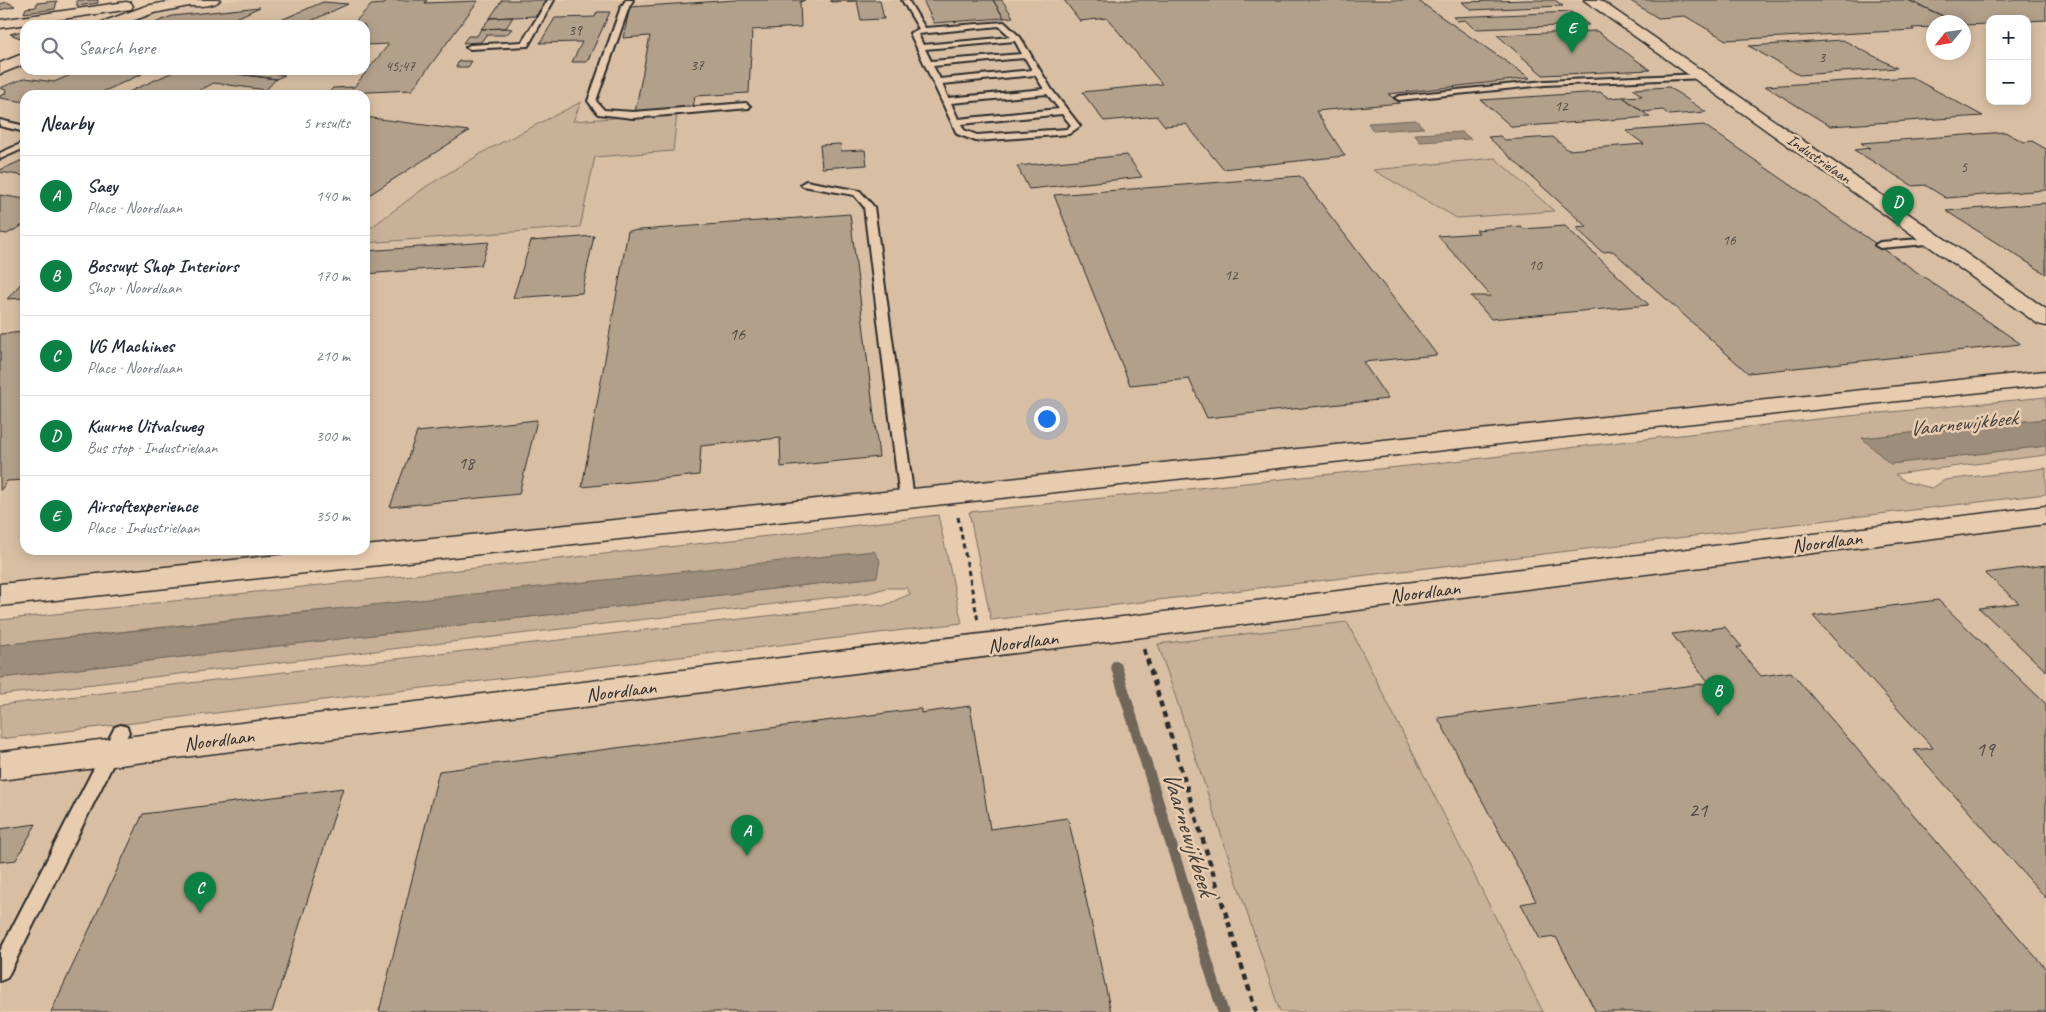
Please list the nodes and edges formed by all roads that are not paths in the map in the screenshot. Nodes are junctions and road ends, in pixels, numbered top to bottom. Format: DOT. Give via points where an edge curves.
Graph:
graph roads {
  1 [pos="156,0"];
  2 [pos="213,0"];
  3 [pos="551,0"];
  4 [pos="630,0"];
  5 [pos="905,0"];
  6 [pos="1591,0"];
  7 [pos="188,1"];
  8 [pos="126,6"];
  9 [pos="140,12"];
  10 [pos="28,20"];
  11 [pos="120,20"];
  12 [pos="20,21"];
  13 [pos="0,24"];
  14 [pos="923,30"];
  15 [pos="1017,39"];
  16 [pos="470,47"];
  17 [pos="921,47"];
  18 [pos="1027,56"];
  19 [pos="20,60"];
  20 [pos="929,64"];
  21 [pos="0,69"];
  22 [pos="1038,72"];
  23 [pos="1701,76"];
  24 [pos="937,82"];
  25 [pos="1049,91"];
  26 [pos="1399,98"];
  27 [pos="946,101"];
  28 [pos="746,106"];
  29 [pos="1064,111"];
  30 [pos="956,122"];
  31 [pos="0,123"];
  32 [pos="20,128"];
  33 [pos="20,147"];
  34 [pos="0,156"];
  35 [pos="806,184"];
  36 [pos="1935,241"];
  37 [pos="1880,245"];
  38 [pos="2046,319"];
  39 [pos="2046,378"];
  40 [pos="907,499"];
  41 [pos="2046,516"];
  42 [pos="0,595"];
  43 [pos="116,742"];
  44 [pos="0,766"];
  45 [pos="0,971"];
  1 -- 8 [label="street"];
  2 -- 7 [label="street"];
  3 -- 16 [label="lane" via="525,44"];
  4 -- 28 [label="lane" via="592,101 601,112 632,115"];
  5 -- 14 [label="lane"];
  6 -- 23 [label="street, Industrielaan"];
  7 -- 9 [label="street"];
  8 -- 9 [label="street"];
  8 -- 10 [label="street"];
  9 -- 11 [label="street"];
  12 -- 13 [label="street"];
  14 -- 15 [label="lane" via="1001,24"];
  14 -- 17 [label="lane" via="914,33"];
  15 -- 17 [label="lane"];
  15 -- 18 [label="lane"];
  17 -- 20 [label="lane"];
  18 -- 20 [label="lane"];
  18 -- 22 [label="lane"];
  19 -- 21 [label="street"];
  20 -- 24 [label="lane"];
  22 -- 24 [label="lane"];
  22 -- 25 [label="lane"];
  23 -- 26 [label="lane" via="1545,83"];
  23 -- 36 [label="street, Industrielaan"];
  24 -- 27 [label="lane"];
  25 -- 27 [label="lane"];
  25 -- 29 [label="lane"];
  27 -- 30 [label="lane"];
  29 -- 30 [label="lane"];
  29 -- 30 [label="lane" via="1076,126 1069,131 976,138 960,132"];
  31 -- 32 [label="lane"];
  33 -- 34 [label="lane"];
  35 -- 40 [label="lane" via="857,193 869,207"];
  36 -- 37 [label="lane"];
  36 -- 38 [label="street, Industrielaan"];
  39 -- 40 [label="street"];
  40 -- 42 [label="street"];
  41 -- 43 [label="street, Noordlaan" via="1137,627"];
  43 -- 44 [label="street, Noordlaan"];
  43 -- 45 [label="lane"];
}
